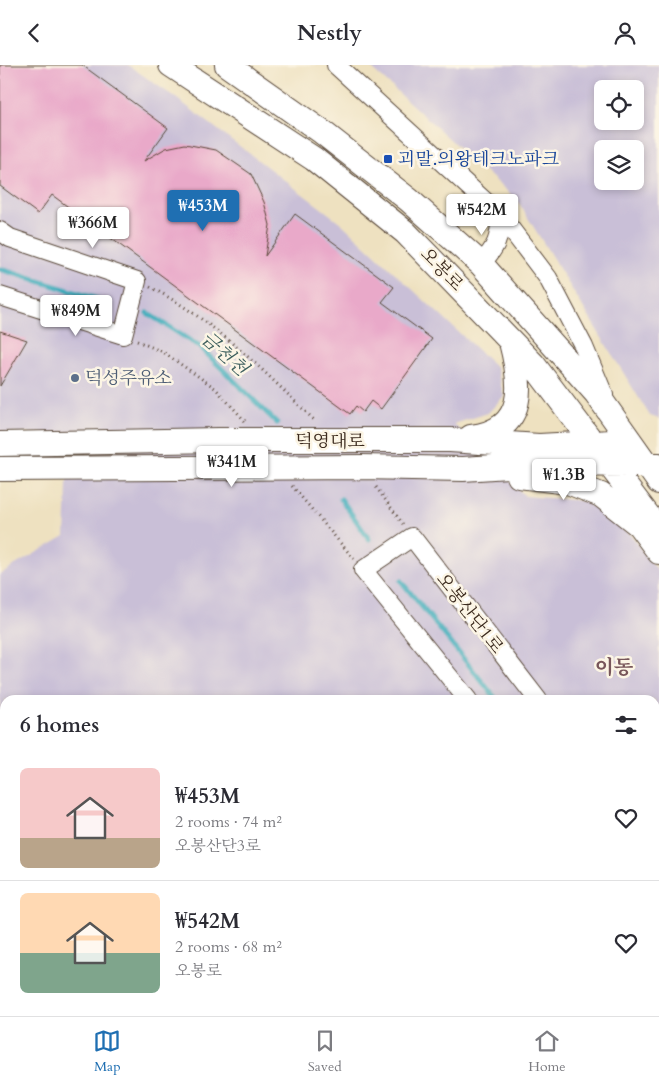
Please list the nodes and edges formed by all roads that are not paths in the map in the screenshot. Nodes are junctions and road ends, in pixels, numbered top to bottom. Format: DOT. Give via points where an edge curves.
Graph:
graph roads {
  1 [pos="171,65"];
  2 [pos="227,65"];
  3 [pos="336,65"];
  4 [pos="501,216"];
  5 [pos="0,231"];
  6 [pos="481,264"];
  7 [pos="0,296"];
  8 [pos="511,340"];
  9 [pos="612,417"];
  10 [pos="450,440"];
  11 [pos="593,443"];
  12 [pos="0,444"];
  13 [pos="620,452"];
  14 [pos="0,469"];
  15 [pos="463,469"];
  16 [pos="655,470"];
  17 [pos="659,530"];
  18 [pos="659,552"];
  19 [pos="464,695"];
  20 [pos="534,695"];
  1 -- 8 [label="street, 오봉로" via="314,159 405,232"];
  2 -- 6 [label="street, 오봉로" via="322,132 409,200"];
  3 -- 4 [label="street"];
  4 -- 6 [label="street" via="494,250"];
  4 -- 9 [label="street" via="548,278 584,347"];
  5 -- 7 [label="street" via="10,238 135,287 124,328"];
  6 -- 9 [label="street, 오봉로" via="596,393"];
  8 -- 10 [label="street" via="519,384 513,412 500,429 486,435"];
  8 -- 11 [label="street, 오봉로" via="534,364"];
  9 -- 13 [label="street, 오봉로"];
  10 -- 11 [label="street, 덕영대로" via="539,446"];
  10 -- 12 [label="street, 덕영대로"];
  11 -- 13 [label="street, 덕영대로"];
  13 -- 15 [label="street, 덕영대로" via="537,464"];
  13 -- 16 [label="street"];
  13 -- 17 [label="street, 오봉로"];
  14 -- 15 [label="street, 덕영대로"];
  15 -- 18 [label="street" via="568,482 601,495 639,525"];
  19 -- 20 [label="street, 오봉산단1로" via="369,566 405,542"];
}
